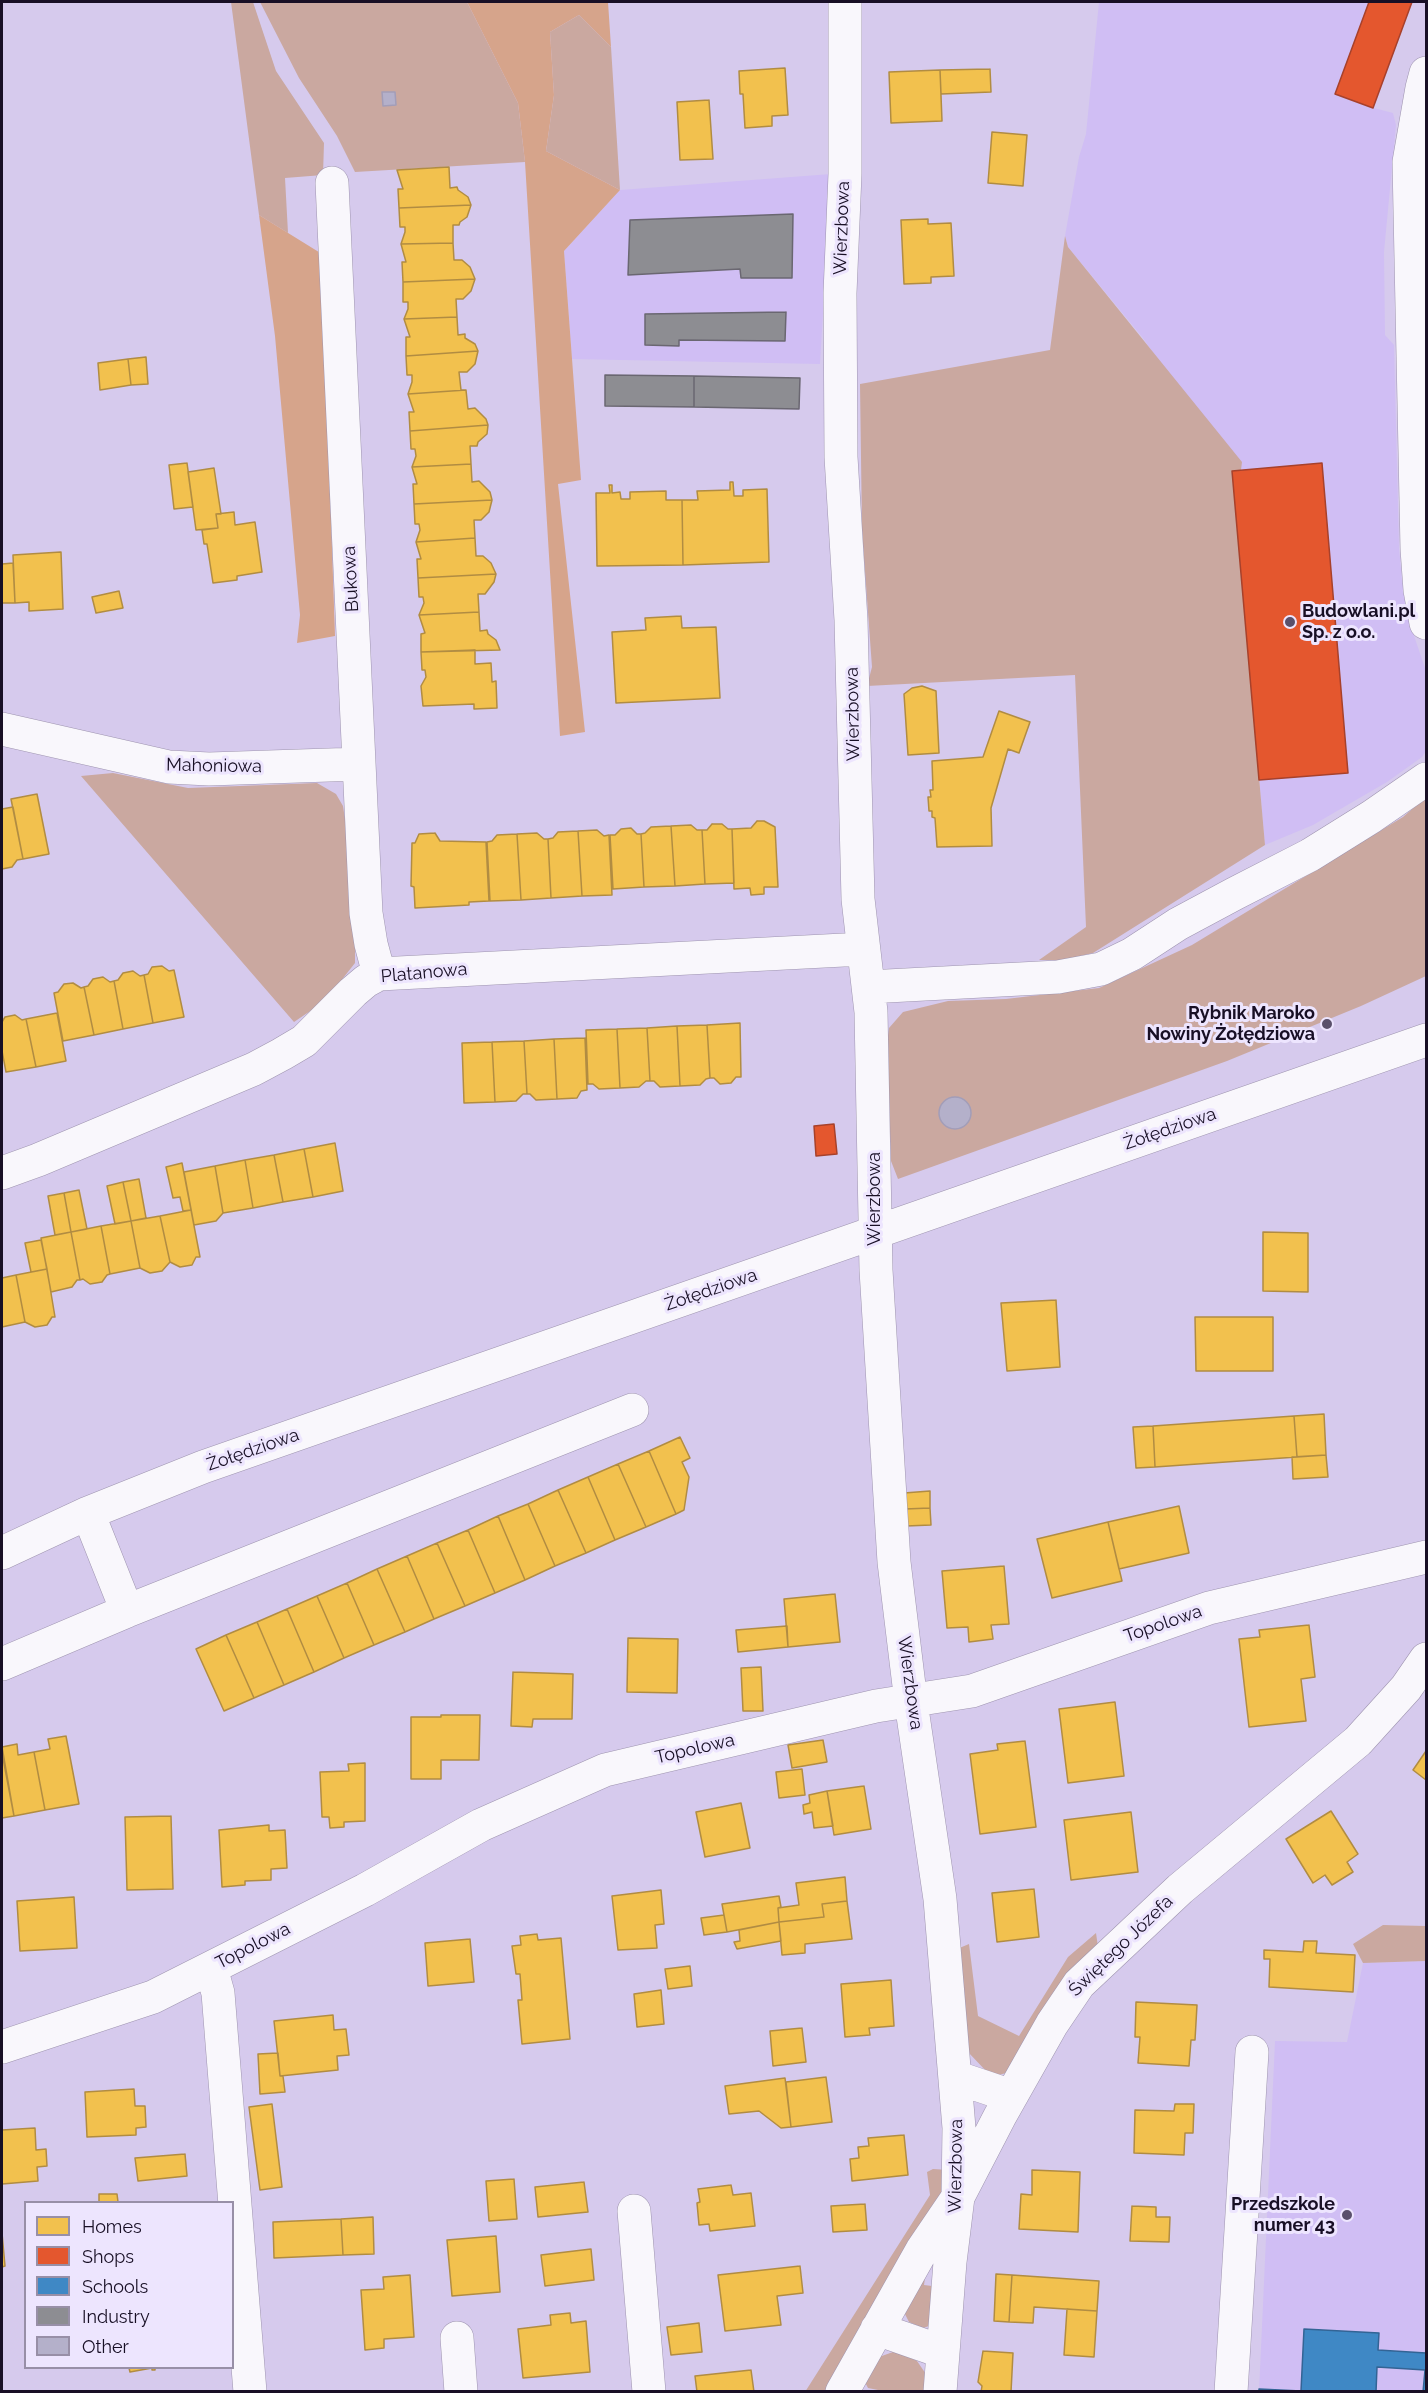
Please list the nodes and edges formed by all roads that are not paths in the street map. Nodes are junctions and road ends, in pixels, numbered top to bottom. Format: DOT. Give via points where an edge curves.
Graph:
graph roads {
  1 [pos="845,2"];
  2 [pos="1426,73"];
  3 [pos="332,183"];
  4 [pos="1426,624"];
  5 [pos="2,729"];
  6 [pos="359,764"];
  7 [pos="1426,778"];
  8 [pos="863,949"];
  9 [pos="379,974"];
  10 [pos="868,987"];
  11 [pos="1426,1040"];
  12 [pos="2,1173"];
  13 [pos="874,1232"];
  14 [pos="632,1410"];
  15 [pos="87,1513"];
  16 [pos="2,1553"];
  17 [pos="1426,1557"];
  18 [pos="128,1611"];
  19 [pos="1426,1659"];
  20 [pos="2,1664"];
  21 [pos="911,1702"];
  22 [pos="211,1968"];
  23 [pos="2,2047"];
  24 [pos="1252,2052"];
  25 [pos="955,2077"];
  26 [pos="1011,2096"];
  27 [pos="958,2197"];
  28 [pos="634,2211"];
  29 [pos="877,2329"];
  30 [pos="457,2338"];
  31 [pos="943,2352"];
  32 [pos="250,2391"];
  33 [pos="461,2391"];
  34 [pos="649,2391"];
  35 [pos="842,2391"];
  36 [pos="940,2391"];
  37 [pos="1231,2391"];
  1 -- 8 [label="street, Wierzbowa" via="841,458"];
  2 -- 4 [label="street" via="1409,162 1417,549"];
  3 -- 6 [label="street, Bukowa"];
  5 -- 6 [label="street, Mahoniowa" via="169,767"];
  6 -- 9 [label="street, Bukowa" via="366,913"];
  7 -- 10 [label="street" via="1310,855 1101,969 1058,977"];
  8 -- 9 [label="street, Platanowa"];
  8 -- 10 [label="street, Wierzbowa"];
  9 -- 12 [label="street, Platanowa" via="353,992 304,1041 254,1069"];
  10 -- 13 [label="street, Wierzbowa"];
  11 -- 13 [label="street, Żołędziowa"];
  13 -- 15 [label="street, Żołędziowa" via="203,1467"];
  13 -- 21 [label="street, Wierzbowa" via="894,1562"];
  14 -- 18 [label="street"];
  15 -- 16 [label="street, Żołędziowa"];
  15 -- 18 [label="street"];
  17 -- 21 [label="street, Topolowa" via="1209,1608 972,1691"];
  18 -- 20 [label="street"];
  19 -- 26 [label="street, Świętego Józefa" via="1406,1688 1358,1741 1180,1889 1079,1983"];
  21 -- 22 [label="street, Topolowa" via="876,1706 604,1770 481,1825 365,1890"];
  21 -- 25 [label="street, Wierzbowa" via="936,1867"];
  22 -- 23 [label="street, Topolowa" via="153,1997"];
  22 -- 32 [label="street" via="218,1993"];
  24 -- 37 [label="street"];
  25 -- 26 [label="street"];
  25 -- 27 [label="street, Wierzbowa"];
  26 -- 27 [label="street, Świętego Józefa"];
  27 -- 29 [label="street, Świętego Józefa"];
  27 -- 31 [label="street, Wierzbowa"];
  28 -- 34 [label="street"];
  29 -- 31 [label="street"];
  29 -- 35 [label="street, Świętego Józefa"];
  30 -- 33 [label="street"];
  31 -- 36 [label="street, Wierzbowa"];
}
